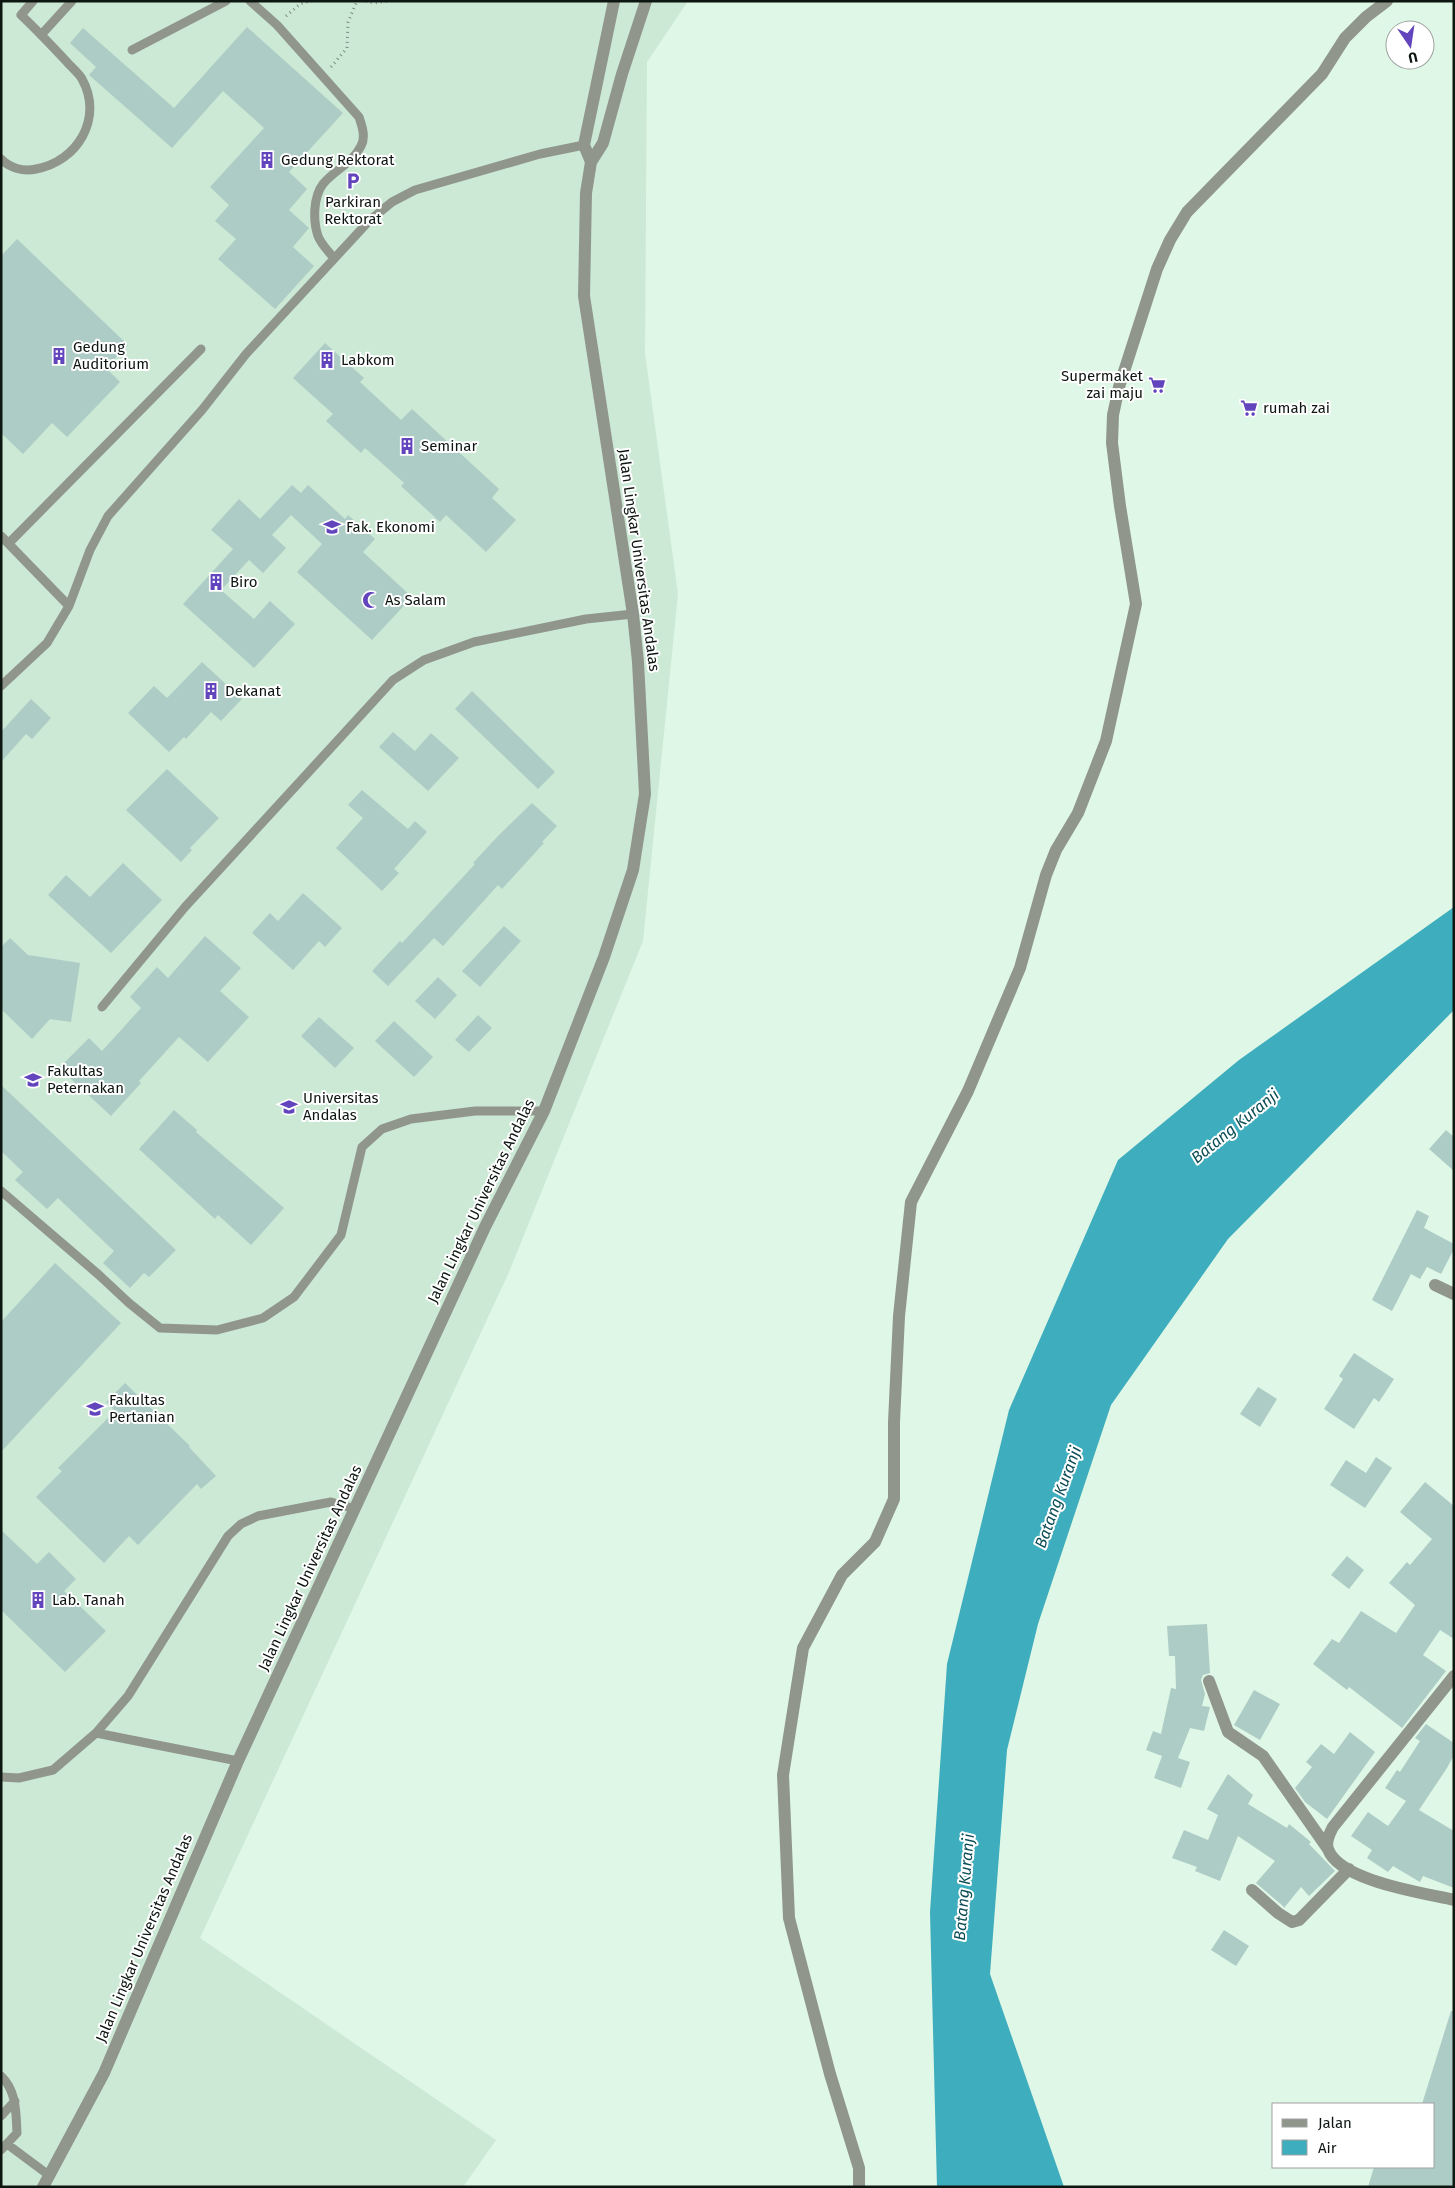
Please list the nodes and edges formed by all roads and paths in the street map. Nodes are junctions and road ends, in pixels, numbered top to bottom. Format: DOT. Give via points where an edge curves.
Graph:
graph roads {
  1 [pos="34,1"];
  2 [pos="72,1"];
  3 [pos="226,1"];
  4 [pos="250,1"];
  5 [pos="312,1"];
  6 [pos="357,1"];
  7 [pos="366,1"];
  8 [pos="388,1"];
  9 [pos="614,1"];
  10 [pos="646,1"];
  11 [pos="1388,1"];
  12 [pos="277,25"];
  13 [pos="42,35"];
  14 [pos="132,50"];
  15 [pos="323,77"];
  16 [pos="584,145"];
  17 [pos="1,159"];
  18 [pos="591,162"];
  19 [pos="334,258"];
  20 [pos="200,349"];
  21 [pos="1,536"];
  22 [pos="9,543"];
  23 [pos="69,606"];
  24 [pos="633,614"];
  25 [pos="1,686"];
  26 [pos="102,1007"];
  27 [pos="544,1111"];
  28 [pos="1,1191"];
  29 [pos="1435,1285"];
  30 [pos="1454,1294"];
  31 [pos="355,1508"];
  32 [pos="1454,1676"];
  33 [pos="1209,1681"];
  34 [pos="96,1733"];
  35 [pos="238,1761"];
  36 [pos="1,1777"];
  37 [pos="1328,1849"];
  38 [pos="1349,1869"];
  39 [pos="1252,1890"];
  40 [pos="1454,1900"];
  41 [pos="1,2076"];
  42 [pos="15,2101"];
  43 [pos="1,2116"];
  44 [pos="4,2147"];
  45 [pos="47,2182"];
  46 [pos="858,2187"];
  1 -- 13 [label="lane" via="21,15"];
  2 -- 13 [label="lane"];
  3 -- 14 [label="lane"];
  4 -- 12 [label="lane"];
  5 -- 12 [label="path" via="300,4"];
  6 -- 15 [label="path" via="348,22 347,48"];
  7 -- 8 [label="path"];
  9 -- 16 [label="street"];
  10 -- 18 [label="street, Jalan Lingkar Universitas Andalas" via="603,143"];
  11 -- 46 [label="street" via="1352,31 1322,74 1186,212 1158,269 1118,387 1113,415 1112,443 1136,604 1106,741 1078,813 1056,850 1046,875 1020,968 968,1091 911,1202 899,1316 894,1499 875,1542 842,1575 803,1648 783,1775 789,1918 830,2074 859,2168"];
  12 -- 15 [label="lane"];
  13 -- 17 [label="lane" via="82,79 89,100 90,117 84,137 73,152 48,167 30,170 9,167"];
  15 -- 19 [label="lane" via="359,117 364,134 362,146 353,158 323,184 315,205 318,237"];
  16 -- 18 [label="street"];
  16 -- 19 [label="lane" via="540,154 415,190 392,202 369,221"];
  18 -- 24 [label="street, Jalan Lingkar Universitas Andalas" via="586,193 584,296"];
  19 -- 23 [label="lane" via="246,354 202,410 108,516 90,550"];
  20 -- 22 [label="lane"];
  21 -- 22 [label="lane"];
  22 -- 23 [label="lane"];
  23 -- 25 [label="lane" via="47,644"];
  24 -- 26 [label="lane" via="586,619 474,642 424,660 393,680 185,907"];
  24 -- 27 [label="street, Jalan Lingkar Universitas Andalas" via="645,794 632,870 604,957"];
  27 -- 28 [label="lane" via="475,1110 411,1120 382,1130 362,1147 341,1235 294,1297 263,1318 217,1330 160,1328"];
  27 -- 31 [label="street, Jalan Lingkar Universitas Andalas" via="485,1227"];
  29 -- 30 [label="street"];
  31 -- 34 [label="lane" via="331,1502 258,1516 241,1524 228,1536 128,1696"];
  31 -- 35 [label="street, Jalan Lingkar Universitas Andalas"];
  32 -- 37 [label="street" via="1333,1827"];
  33 -- 37 [label="street" via="1228,1732 1263,1756"];
  34 -- 35 [label="lane"];
  34 -- 36 [label="lane" via="53,1770 19,1778"];
  35 -- 45 [label="street, Jalan Lingkar Universitas Andalas" via="104,2073"];
  37 -- 38 [label="street"];
  38 -- 39 [label="street" via="1299,1920 1292,1922"];
  38 -- 40 [label="street" via="1375,1882"];
  41 -- 42 [label="lane"];
  42 -- 43 [label="lane"];
  42 -- 44 [label="lane" via="17,2133"];
  44 -- 45 [label="lane"];
}
